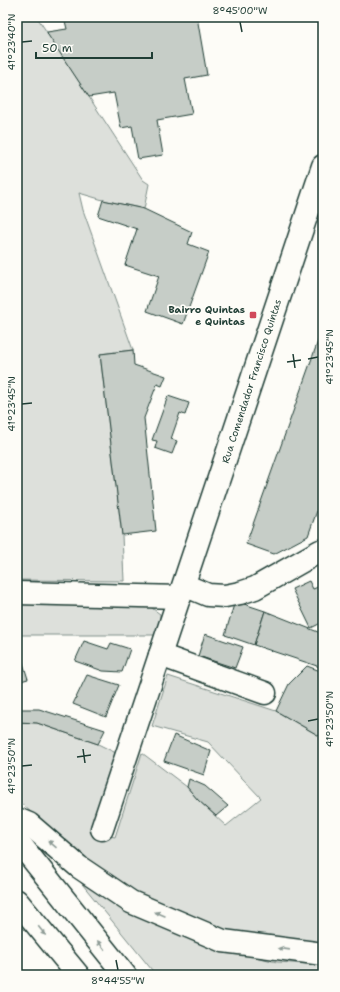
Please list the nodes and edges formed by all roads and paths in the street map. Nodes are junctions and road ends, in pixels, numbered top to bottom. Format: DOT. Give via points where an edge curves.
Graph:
graph roads {
  1 [pos="323,166"];
  2 [pos="320,551"];
  3 [pos="182,591"];
  4 [pos="17,593"];
  5 [pos="160,655"];
  6 [pos="265,693"];
  7 [pos="17,819"];
  8 [pos="102,829"];
  9 [pos="17,840"];
  10 [pos="17,901"];
  11 [pos="323,954"];
  12 [pos="78,975"];
  13 [pos="125,975"];
  1 -- 3 [label="main road, Rua Comendador Francisco Quintas"];
  2 -- 3 [label="main road" via="255,588 240,593 225,596"];
  3 -- 4 [label="main road"];
  3 -- 5 [label="main road, Rua Comendador Francisco Quintas"];
  5 -- 6 [label="main road"];
  5 -- 8 [label="main road, Rua Comendador Francisco Quintas"];
  11 -- 7 [label="main road, one-way" via="223,941 131,902 78,867 29,824"];
  13 -- 9 [label="main road, one-way"];
  10 -- 12 [label="main road, one-way"];
}
